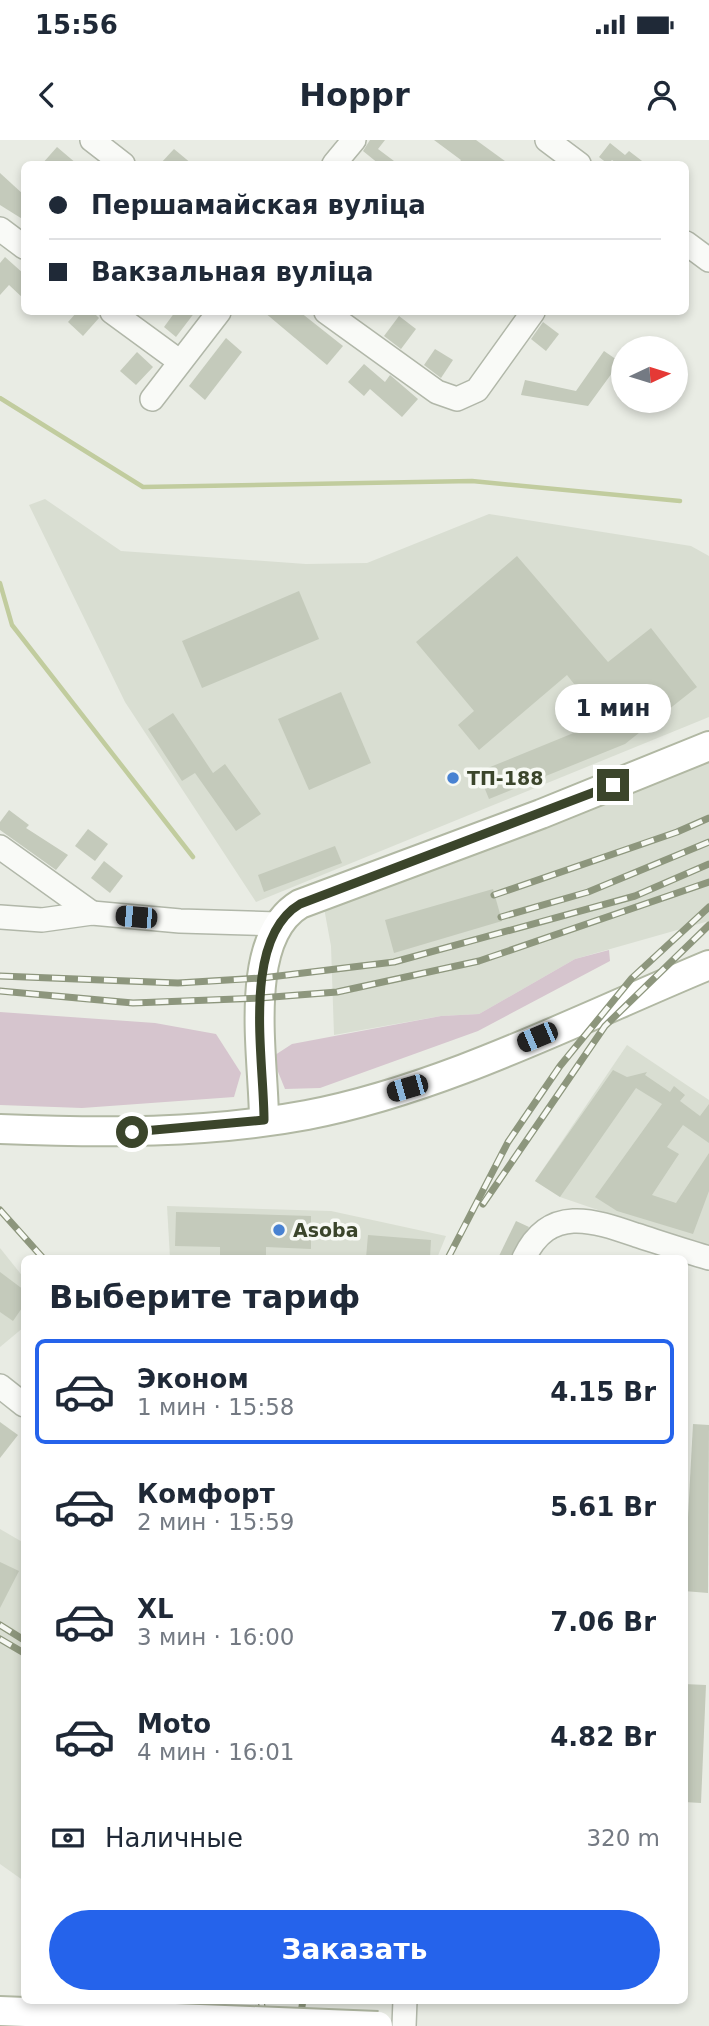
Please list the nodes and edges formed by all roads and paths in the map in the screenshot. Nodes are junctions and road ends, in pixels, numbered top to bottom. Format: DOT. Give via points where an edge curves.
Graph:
graph roads {
  1 [pos="92,140"];
  2 [pos="354,140"];
  3 [pos="547,140"];
  4 [pos="119,161"];
  5 [pos="336,161"];
  6 [pos="575,161"];
  7 [pos="0,229"];
  8 [pos="21,245"];
  9 [pos="689,245"];
  10 [pos="709,260"];
  11 [pos="116,315"];
  12 [pos="217,315"];
  13 [pos="330,315"];
  14 [pos="531,315"];
  15 [pos="179,361"];
  16 [pos="152,399"];
  17 [pos="709,746"];
  18 [pos="0,847"];
  19 [pos="92,913"];
  20 [pos="0,917"];
  21 [pos="277,925"];
  22 [pos="709,965"];
  23 [pos="264,1120"];
  24 [pos="0,1129"];
  25 [pos="526,1255"];
  26 [pos="709,1258"];
  27 [pos="0,1387"];
  28 [pos="21,1403"];
  29 [pos="405,2004"];
  30 [pos="0,2011"];
  31 [pos="378,2026"];
  32 [pos="404,2026"];
  1 -- 4 [label="street"];
  2 -- 5 [label="street"];
  3 -- 6 [label="street"];
  7 -- 8 [label="street"];
  9 -- 10 [label="street"];
  11 -- 15 [label="street"];
  12 -- 15 [label="street"];
  13 -- 14 [label="street" via="437,392 457,399 477,390"];
  15 -- 16 [label="street"];
  17 -- 21 [label="main road" via="300,904 286,912"];
  18 -- 19 [label="street"];
  19 -- 20 [label="street" via="41,920"];
  19 -- 21 [label="street"];
  21 -- 23 [label="main road" via="266,951 260,999"];
  22 -- 23 [label="main road" via="407,1088 306,1115"];
  23 -- 24 [label="main road" via="112,1133"];
  25 -- 26 [label="street" via="537,1238 553,1226 583,1219"];
  27 -- 28 [label="street"];
  29 -- 32 [label="street"];
  30 -- 31 [label="main road, bridge"];
}
